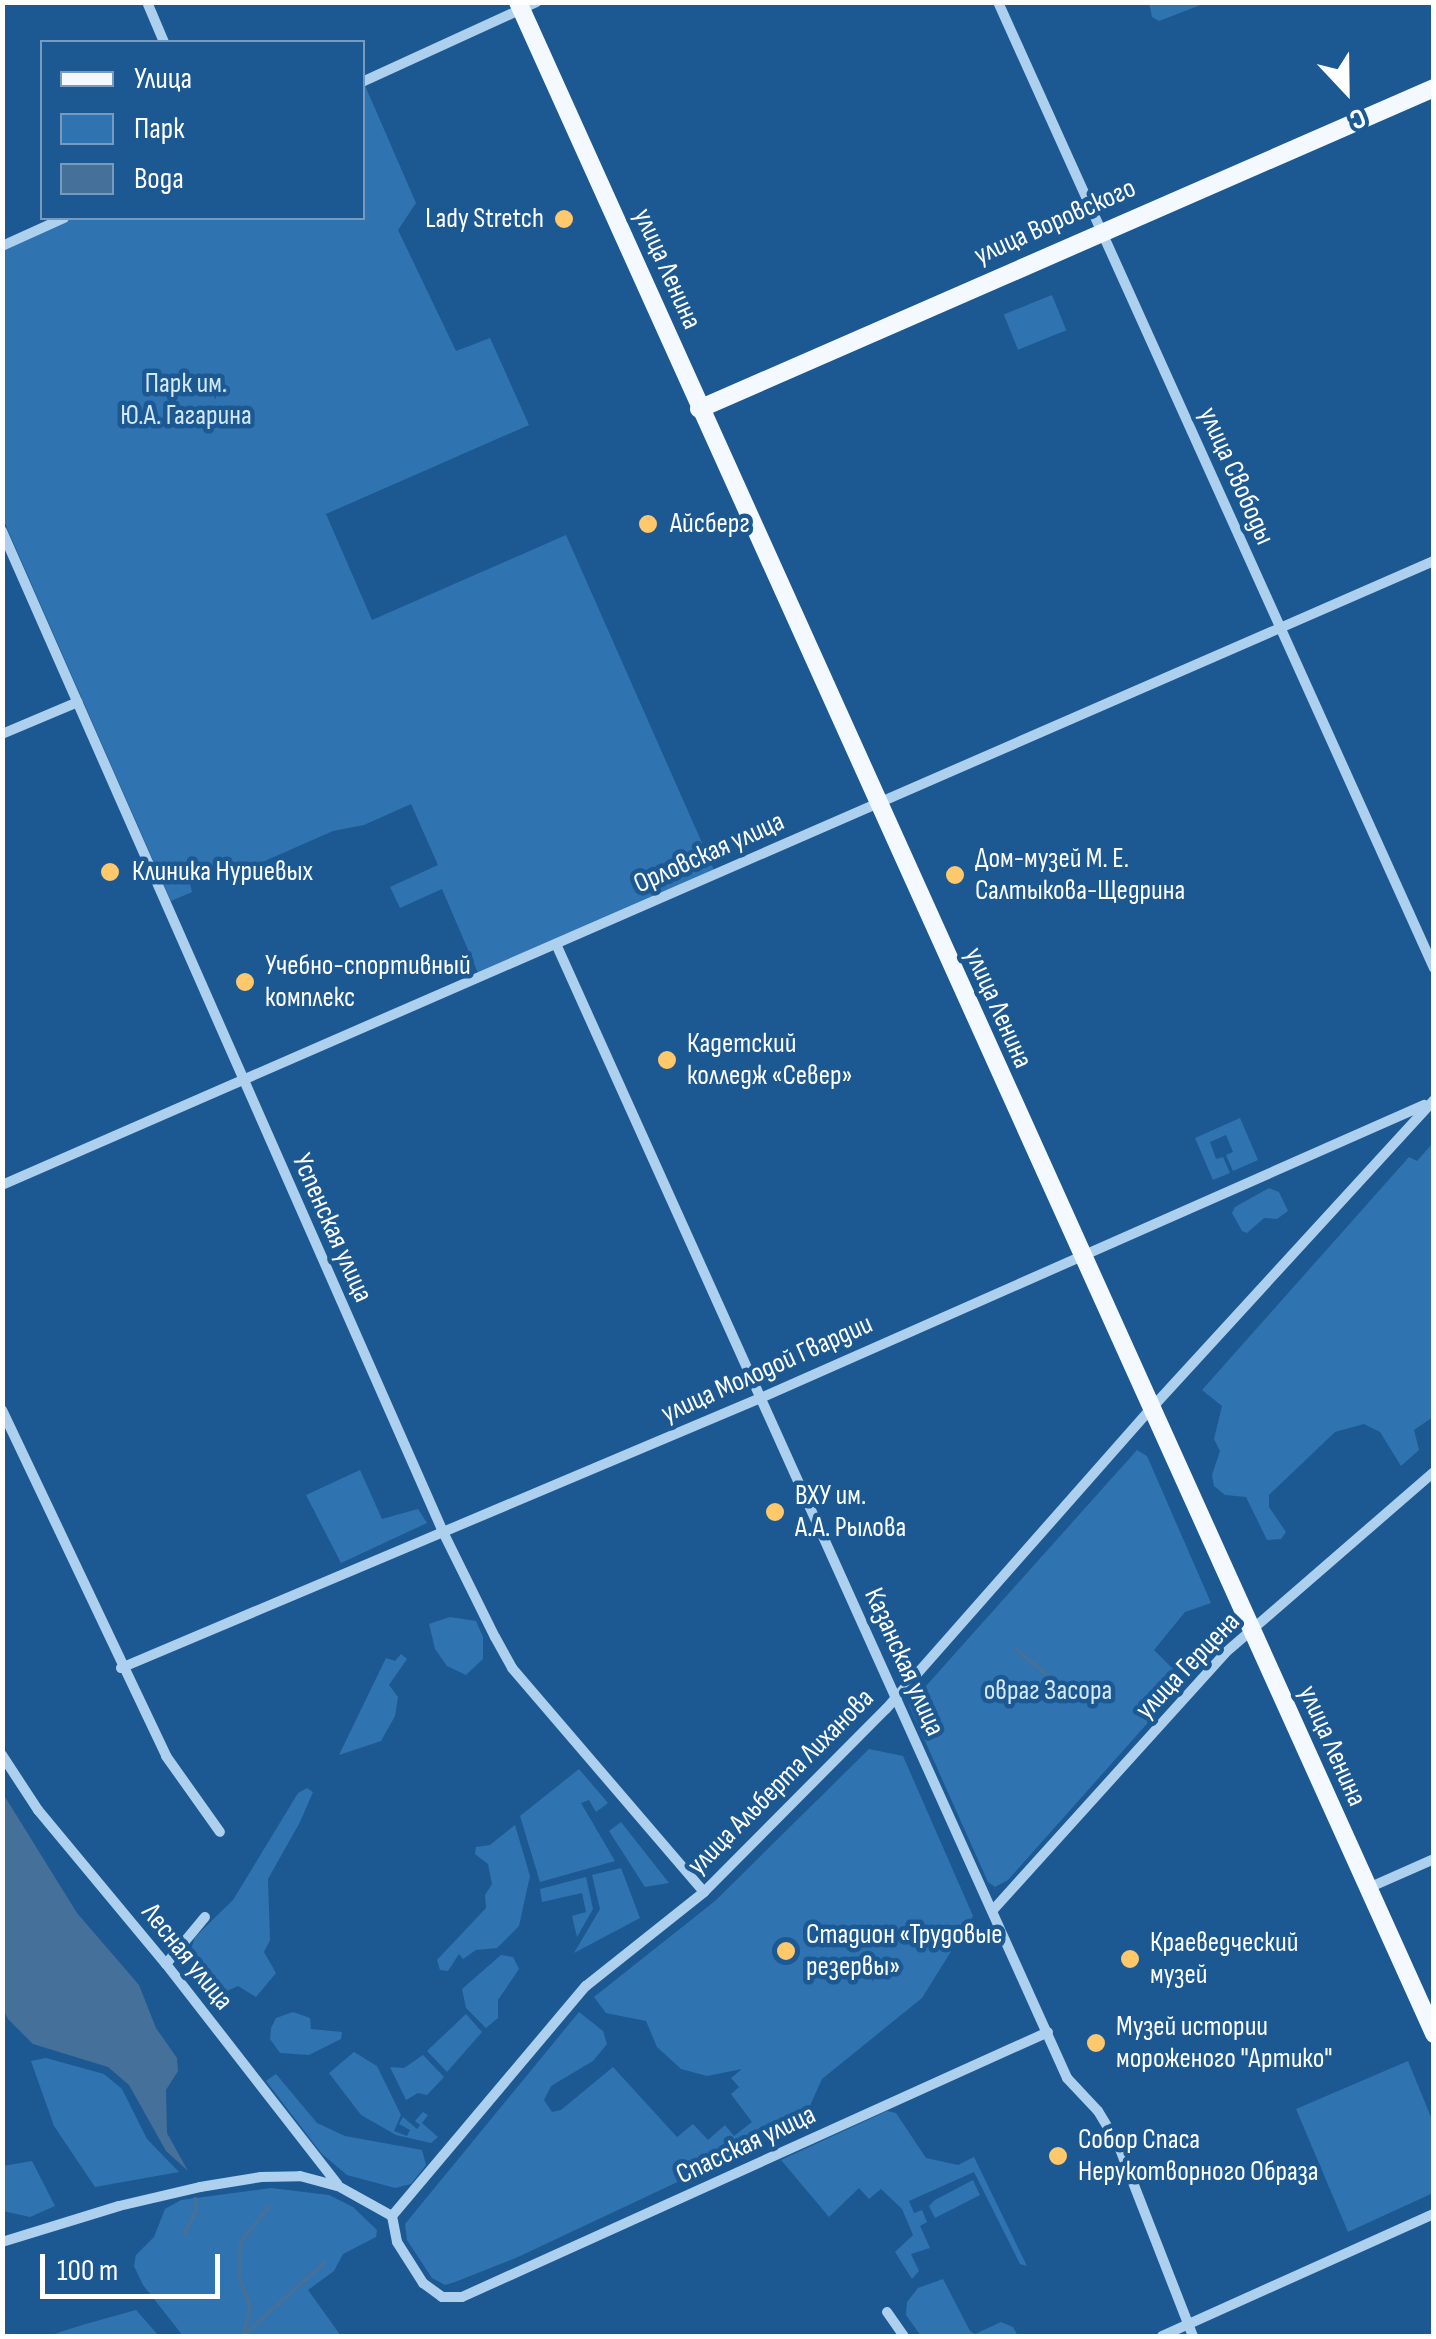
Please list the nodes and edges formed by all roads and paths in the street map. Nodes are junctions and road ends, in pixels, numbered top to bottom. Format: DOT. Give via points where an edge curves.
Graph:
graph roads {
  1 [pos="147,2"];
  2 [pos="998,2"];
  3 [pos="525,5"];
  4 [pos="163,40"];
  5 [pos="365,81"];
  6 [pos="1434,88"];
  7 [pos="60,220"];
  8 [pos="1101,232"];
  9 [pos="2,246"];
  10 [pos="699,409"];
  11 [pos="2,532"];
  12 [pos="1434,561"];
  13 [pos="1280,629"];
  14 [pos="78,702"];
  15 [pos="2,734"];
  16 [pos="876,805"];
  17 [pos="556,944"];
  18 [pos="1434,968"];
  19 [pos="242,1081"];
  20 [pos="1431,1102"];
  21 [pos="2,1186"];
  22 [pos="1079,1256"];
  23 [pos="763,1398"];
  24 [pos="2,1410"];
  25 [pos="1149,1411"];
  26 [pos="1434,1472"];
  27 [pos="443,1532"];
  28 [pos="1249,1630"];
  29 [pos="121,1668"];
  30 [pos="895,1699"];
  31 [pos="2,1755"];
  32 [pos="220,1832"];
  33 [pos="1434,1858"];
  34 [pos="1366,1889"];
  35 [pos="704,1892"];
  36 [pos="993,1910"];
  37 [pos="205,1917"];
  38 [pos="166,1964"];
  39 [pos="1048,2032"];
  40 [pos="1434,2034"];
  41 [pos="338,2186"];
  42 [pos="1434,2214"];
  43 [pos="392,2216"];
  44 [pos="2,2242"];
  45 [pos="888,2312"];
  46 [pos="1188,2324"];
  47 [pos="904,2336"];
  48 [pos="1162,2336"];
  49 [pos="1193,2336"];
  1 -- 4 [label="street"];
  2 -- 8 [label="street, улица Свободы"];
  3 -- 5 [label="street"];
  3 -- 10 [label="main road, улица Ленина"];
  6 -- 8 [label="main road, улица Воровского"];
  7 -- 9 [label="street"];
  8 -- 10 [label="main road, улица Воровского"];
  8 -- 13 [label="street, улица Свободы"];
  10 -- 16 [label="main road, улица Ленина"];
  11 -- 14 [label="street, Успенская улица"];
  12 -- 13 [label="street, Орловская улица"];
  13 -- 16 [label="street, Орловская улица"];
  13 -- 18 [label="street, улица Свободы"];
  14 -- 15 [label="street"];
  14 -- 19 [label="street, Успенская улица"];
  16 -- 17 [label="street, Орловская улица"];
  16 -- 22 [label="main road, улица Ленина"];
  17 -- 19 [label="street, Орловская улица"];
  17 -- 23 [label="street, Казанская улица"];
  19 -- 21 [label="street, Орловская улица"];
  19 -- 27 [label="street, Успенская улица"];
  20 -- 22 [label="street, улица Молодой Гвардии"];
  20 -- 25 [label="street, улица Альберта Лиханова"];
  22 -- 23 [label="street, улица Молодой Гвардии"];
  22 -- 25 [label="main road, улица Ленина"];
  23 -- 27 [label="street, улица Молодой Гвардии"];
  23 -- 30 [label="street, Казанская улица"];
  24 -- 29 [label="street"];
  25 -- 28 [label="main road, улица Ленина"];
  25 -- 30 [label="street, улица Альберта Лиханова"];
  26 -- 28 [label="street, улица Герцена"];
  27 -- 29 [label="street, улица Молодой Гвардии"];
  27 -- 35 [label="street, Успенская улица" via="512,1668"];
  28 -- 34 [label="main road, улица Ленина"];
  28 -- 36 [label="street, улица Герцена"];
  29 -- 32 [label="street" via="166,1756"];
  30 -- 35 [label="street, улица Альберта Лиханова"];
  30 -- 36 [label="street, Казанская улица"];
  31 -- 38 [label="street, Лесная улица" via="38,1810"];
  33 -- 34 [label="street"];
  34 -- 40 [label="main road, улица Ленина"];
  35 -- 43 [label="street, улица Альберта Лиханова" via="586,1986"];
  36 -- 39 [label="street, Казанская улица"];
  37 -- 38 [label="street"];
  38 -- 41 [label="street, Лесная улица"];
  39 -- 43 [label="street, Спасская улица" via="462,2297 442,2297 423,2283 397,2242"];
  39 -- 46 [label="street, Казанская улица" via="1072,2086 1118,2144"];
  41 -- 43 [label="street"];
  41 -- 44 [label="street" via="300,2176 244,2179 118,2206"];
  42 -- 46 [label="street"];
  45 -- 47 [label="street"];
  46 -- 48 [label="street"];
  46 -- 49 [label="street, Казанская улица"];
}
